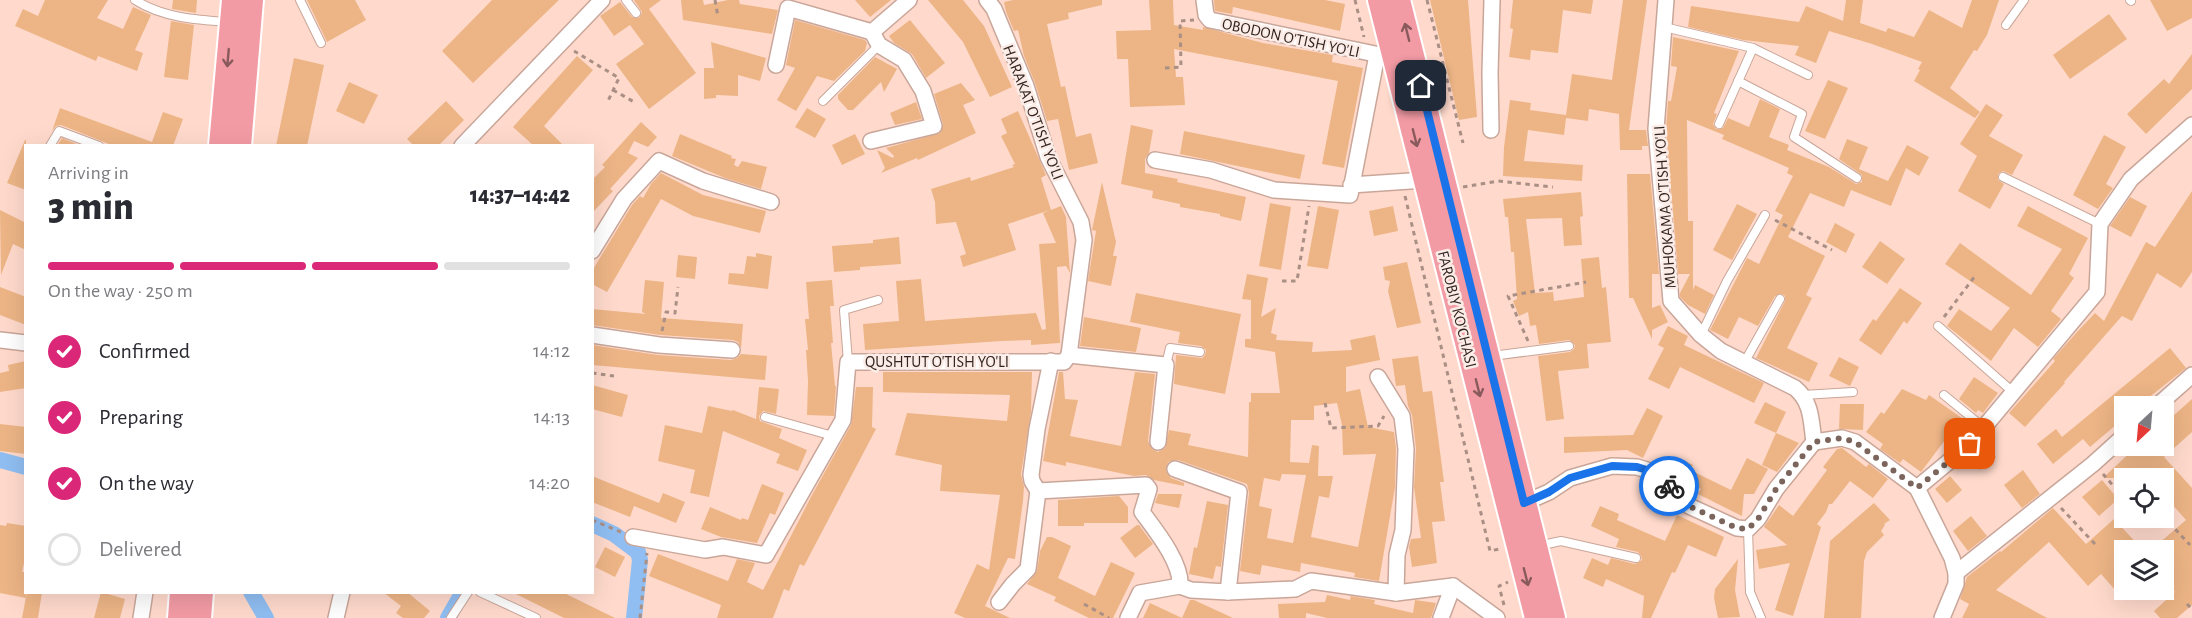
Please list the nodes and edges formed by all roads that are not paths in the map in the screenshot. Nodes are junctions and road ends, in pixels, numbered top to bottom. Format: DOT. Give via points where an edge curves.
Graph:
graph roads {
  1 [pos="135,0"];
  2 [pos="233,0"];
  3 [pos="252,0"];
  4 [pos="300,0"];
  5 [pos="602,0"];
  6 [pos="626,0"];
  7 [pos="909,0"];
  8 [pos="987,0"];
  9 [pos="1204,0"];
  10 [pos="1379,0"];
  11 [pos="1399,0"];
  12 [pos="1492,0"];
  13 [pos="1666,0"];
  14 [pos="2024,0"];
  15 [pos="636,13"];
  16 [pos="231,22"];
  17 [pos="2006,25"];
  18 [pos="1664,27"];
  19 [pos="875,39"];
  20 [pos="321,43"];
  21 [pos="1753,48"];
  22 [pos="1385,56"];
  23 [pos="776,65"];
  24 [pos="1808,75"];
  25 [pos="1738,81"];
  26 [pos="823,101"];
  27 [pos="1719,123"];
  28 [pos="2192,125"];
  29 [pos="1491,130"];
  30 [pos="871,141"];
  31 [pos="472,142"];
  32 [pos="51,144"];
  33 [pos="94,144"];
  34 [pos="220,144"];
  35 [pos="240,144"];
  36 [pos="1155,160"];
  37 [pos="2003,177"];
  38 [pos="1857,178"];
  39 [pos="1415,181"];
  40 [pos="1352,185"];
  41 [pos="771,202"];
  42 [pos="1765,215"];
  43 [pos="2100,224"];
  44 [pos="594,248"];
  45 [pos="1780,299"];
  46 [pos="878,300"];
  47 [pos="1938,326"];
  48 [pos="594,335"];
  49 [pos="1701,335"];
  50 [pos="24,343"];
  51 [pos="2,344"];
  52 [pos="1569,346"];
  53 [pos="732,350"];
  54 [pos="1200,352"];
  55 [pos="1069,355"];
  56 [pos="1487,356"];
  57 [pos="1051,361"];
  58 [pos="848,362"];
  59 [pos="1744,363"];
  60 [pos="1167,365"];
  61 [pos="2192,375"];
  62 [pos="1378,377"];
  63 [pos="1853,392"];
  64 [pos="2013,392"];
  65 [pos="1803,395"];
  66 [pos="1944,395"];
  67 [pos="2168,396"];
  68 [pos="765,417"];
  69 [pos="1983,426"];
  70 [pos="833,436"];
  71 [pos="1158,442"];
  72 [pos="1814,442"];
  73 [pos="2114,445"];
  74 [pos="1175,469"];
  75 [pos="1917,488"];
  76 [pos="1038,491"];
  77 [pos="1524,503"];
  78 [pos="1748,529"];
  79 [pos="633,537"];
  80 [pos="1536,547"];
  81 [pos="1636,558"];
  82 [pos="1956,573"];
  83 [pos="1180,586"];
  84 [pos="1453,586"];
  85 [pos="1228,592"];
  86 [pos="1396,593"];
  87 [pos="145,594"];
  88 [pos="181,594"];
  89 [pos="202,594"];
  90 [pos="342,594"];
  91 [pos="467,594"];
  92 [pos="484,594"];
  93 [pos="999,602"];
  94 [pos="1501,613"];
  95 [pos="141,618"];
  96 [pos="179,618"];
  97 [pos="200,618"];
  98 [pos="336,618"];
  99 [pos="451,618"];
  100 [pos="536,618"];
  101 [pos="1128,618"];
  102 [pos="1441,618"];
  103 [pos="1536,618"];
  104 [pos="1554,618"];
  105 [pos="1761,618"];
  106 [pos="1942,618"];
  1 -- 16 [label="lane" via="177,17"];
  2 -- 16 [label="main road"];
  3 -- 35 [label="main road"];
  4 -- 20 [label="lane"];
  5 -- 31 [label="street"];
  6 -- 15 [label="lane"];
  7 -- 19 [label="street"];
  8 -- 55 [label="street, HARAKAT O'TISH YO'LI" via="1026,86 1048,156 1080,222 1084,240"];
  9 -- 22 [label="street, OBODON O'TISH YO'LI" via="1210,20"];
  10 -- 22 [label="main road, FAROBIY KO'CHASI"];
  56 -- 11 [label="main road, FAROBIY KO'CHASI, one-way"];
  12 -- 29 [label="street"];
  13 -- 18 [label="street, MUHOKAMA O'TISH YO'LI"];
  14 -- 17 [label="lane"];
  16 -- 34 [label="main road, one-way"];
  18 -- 21 [label="lane"];
  18 -- 49 [label="street, MUHOKAMA O'TISH YO'LI" via="1656,129 1671,301"];
  19 -- 23 [label="street" via="788,8"];
  19 -- 26 [label="lane"];
  19 -- 30 [label="street" via="904,60 923,91 934,126"];
  21 -- 24 [label="lane"];
  21 -- 25 [label="lane"];
  22 -- 39 [label="main road, FAROBIY KO'CHASI, one-way"];
  22 -- 40 [label="street"];
  25 -- 27 [label="lane"];
  25 -- 38 [label="lane" via="1802,114 1794,138"];
  28 -- 43 [label="street" via="2132,179"];
  32 -- 33 [label="lane" via="59,131"];
  36 -- 40 [label="street" via="1211,170 1275,190 1350,195"];
  37 -- 43 [label="lane"];
  39 -- 40 [label="street"];
  39 -- 103 [label="main road, FAROBIY KO'CHASI, one-way"];
  41 -- 44 [label="street" via="703,182 659,161 624,199"];
  42 -- 49 [label="lane"];
  43 -- 64 [label="street" via="2097,292"];
  45 -- 59 [label="lane"];
  46 -- 58 [label="lane" via="844,310"];
  47 -- 64 [label="lane"];
  48 -- 53 [label="street"];
  49 -- 59 [label="street, MUHOKAMA O'TISH YO'LI"];
  50 -- 51 [label="street"];
  52 -- 56 [label="lane"];
  54 -- 60 [label="lane" via="1170,348"];
  55 -- 57 [label="street" via="1064,362"];
  55 -- 60 [label="street"];
  56 -- 77 [label="main road, FAROBIY KO'CHASI"];
  57 -- 58 [label="street, QUSHTUT O'TISH YO'LI"];
  57 -- 76 [label="street" via="1031,475"];
  58 -- 70 [label="street, QUSHTUT O'TISH YO'LI" via="843,420"];
  59 -- 65 [label="street, MUHOKAMA O'TISH YO'LI"];
  60 -- 71 [label="street"];
  61 -- 67 [label="street"];
  62 -- 86 [label="street" via="1402,416 1406,449"];
  63 -- 65 [label="lane"];
  64 -- 69 [label="street"];
  65 -- 72 [label="street" via="1810,409"];
  66 -- 69 [label="lane"];
  68 -- 70 [label="lane"];
  69 -- 75 [label="street" via="1970,444"];
  70 -- 79 [label="street, QUSHTUT O'TISH YO'LI" via="766,555 723,547 705,550"];
  72 -- 75 [label="street" via="1842,438 1855,442"];
  72 -- 78 [label="street"];
  73 -- 82 [label="street"];
  74 -- 85 [label="street" via="1239,492"];
  75 -- 82 [label="street"];
  76 -- 83 [label="street" via="1146,485 1149,489 1142,512 1181,576"];
  76 -- 93 [label="street" via="1028,569"];
  77 -- 78 [label="street" via="1570,478 1612,466 1637,467 1660,476 1689,506 1737,528"];
  77 -- 80 [label="main road, FAROBIY KO'CHASI"];
  78 -- 105 [label="lane" via="1750,592"];
  80 -- 81 [label="lane" via="1561,541"];
  80 -- 104 [label="main road, FAROBIY KO'CHASI"];
  82 -- 106 [label="street" via="1956,584"];
  83 -- 85 [label="street"];
  83 -- 101 [label="street" via="1140,593"];
  84 -- 86 [label="street"];
  84 -- 94 [label="street"];
  84 -- 102 [label="street"];
  85 -- 86 [label="street" via="1295,589 1311,581"];
  87 -- 95 [label="street"];
  88 -- 96 [label="main road"];
  89 -- 97 [label="main road"];
  90 -- 98 [label="street"];
  91 -- 99 [label="lane"];
  92 -- 100 [label="lane"];
}
